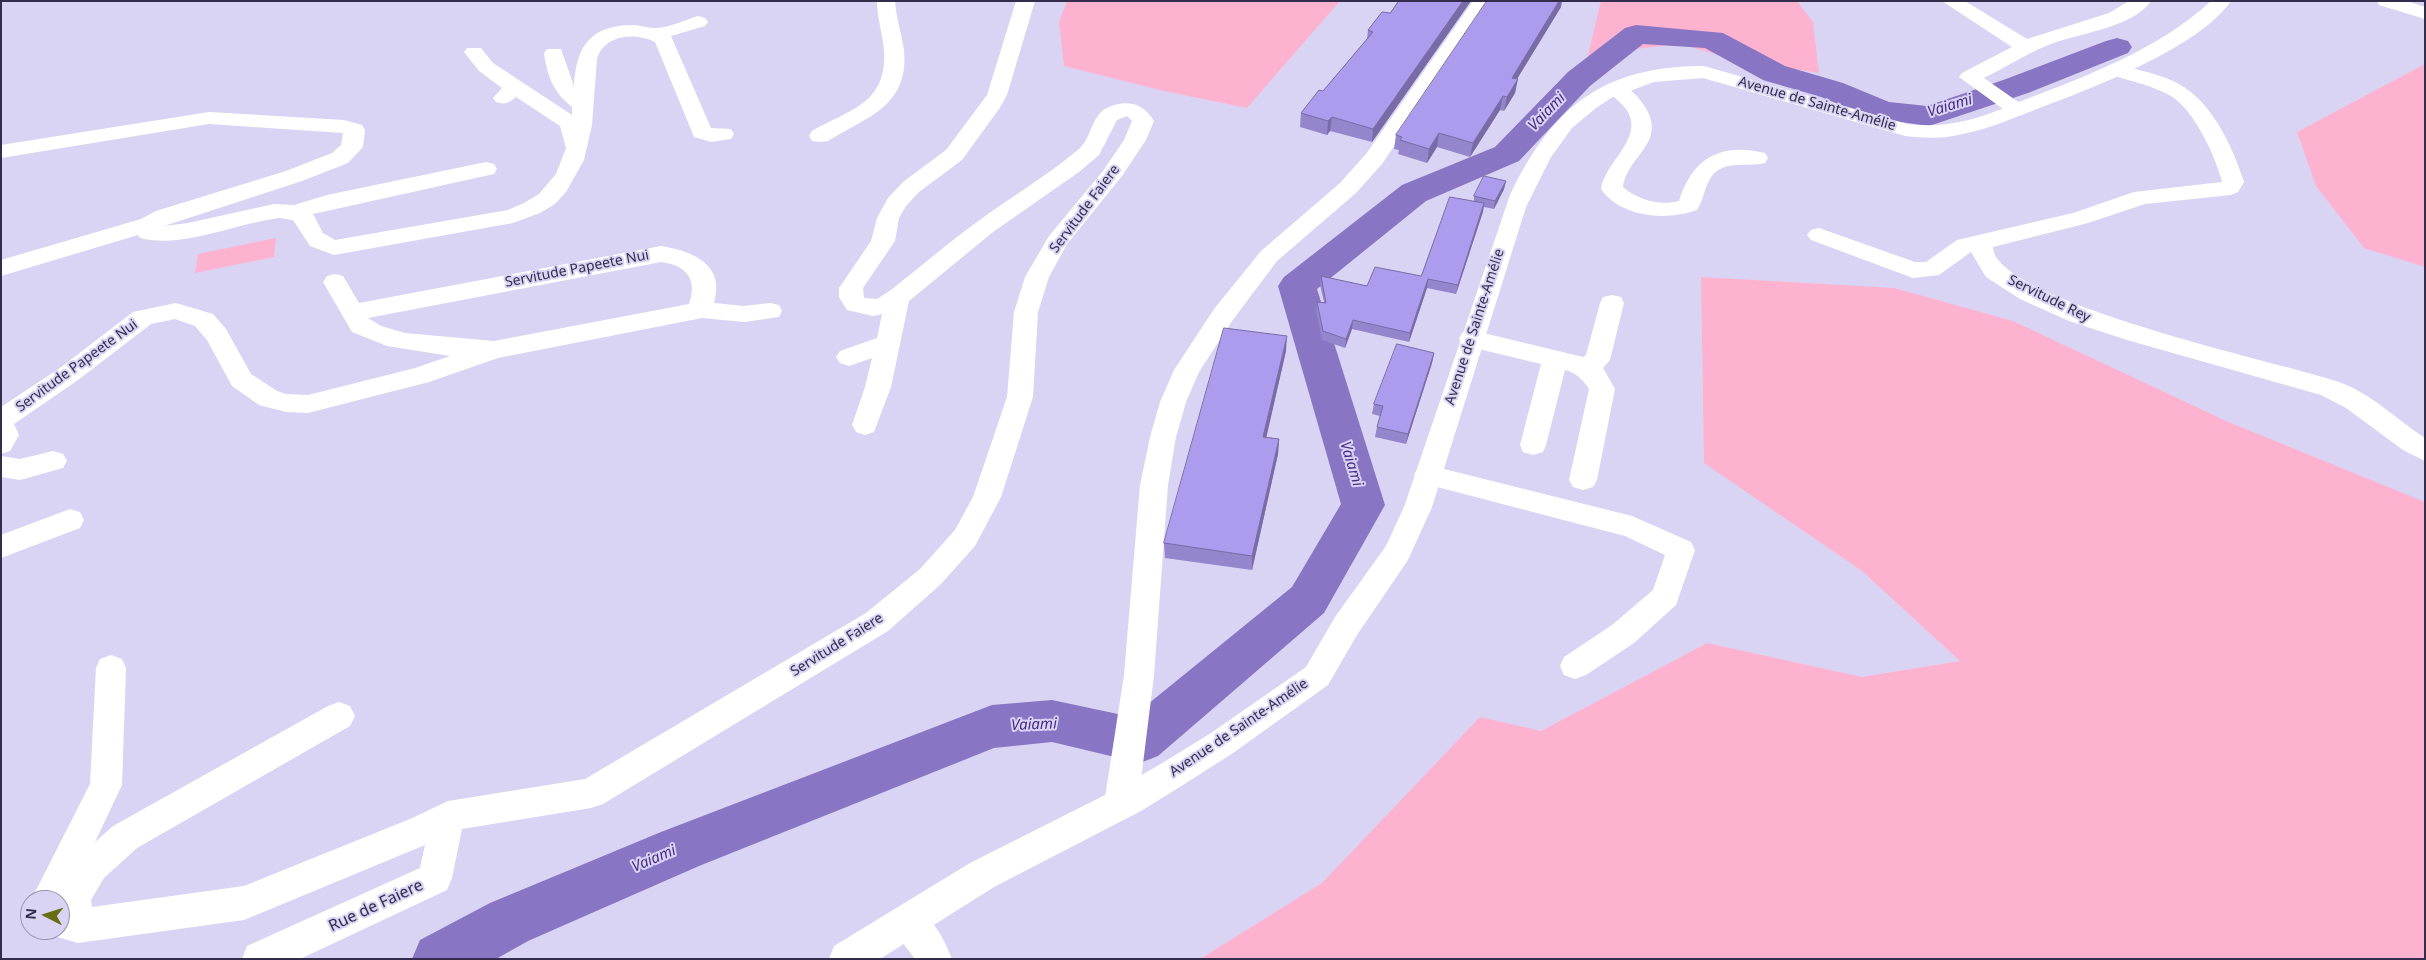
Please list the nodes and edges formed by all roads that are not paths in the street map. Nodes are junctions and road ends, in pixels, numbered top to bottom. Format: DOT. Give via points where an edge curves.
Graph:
graph roads {
  1 [pos="886,1"];
  2 [pos="1026,1"];
  3 [pos="1483,1"];
  4 [pos="1951,1"];
  5 [pos="2142,1"];
  6 [pos="2222,1"];
  7 [pos="2386,1"];
  8 [pos="2425,13"];
  9 [pos="698,22"];
  10 [pos="656,34"];
  11 [pos="2026,47"];
  12 [pos="474,52"];
  13 [pos="554,52"];
  14 [pos="2114,70"];
  15 [pos="1617,89"];
  16 [pos="583,105"];
  17 [pos="2011,106"];
  18 [pos="723,134"];
  19 [pos="820,136"];
  20 [pos="576,148"];
  21 [pos="1,152"];
  22 [pos="1758,158"];
  23 [pos="486,169"];
  24 [pos="294,212"];
  25 [pos="149,224"];
  26 [pos="1819,235"];
  27 [pos="1984,242"];
  28 [pos="1,268"];
  29 [pos="335,282"];
  30 [pos="898,298"];
  31 [pos="1612,303"];
  32 [pos="700,308"];
  33 [pos="770,311"];
  34 [pos="352,313"];
  35 [pos="1471,339"];
  36 [pos="888,343"];
  37 [pos="494,350"];
  38 [pos="849,357"];
  39 [pos="1555,359"];
  40 [pos="1586,368"];
  41 [pos="1,422"];
  42 [pos="865,424"];
  43 [pos="1,444"];
  44 [pos="1533,446"];
  45 [pos="2425,451"];
  46 [pos="52,461"];
  47 [pos="1,466"];
  48 [pos="1428,475"];
  49 [pos="1583,480"];
  50 [pos="70,520"];
  51 [pos="1,547"];
  52 [pos="1575,666"];
  53 [pos="111,668"];
  54 [pos="339,716"];
  55 [pos="1121,804"];
  56 [pos="448,816"];
  57 [pos="53,890"];
  58 [pos="70,917"];
  59 [pos="909,922"];
  60 [pos="70,924"];
  61 [pos="260,959"];
  62 [pos="847,959"];
  63 [pos="934,959"];
  1 -- 19 [label="street" via="894,54 888,94 877,104"];
  2 -- 30 [label="street, Servitude Faiere" via="997,95 989,110 954,155 896,202 888,218 883,241 851,288 851,297 856,304 872,308"];
  3 -- 55 [label="street" via="1374,159 1348,188 1269,256 1223,315 1187,370 1173,402 1154,485 1140,675"];
  4 -- 11 [label="street"];
  5 -- 11 [label="street" via="2135,8 2098,23"];
  6 -- 14 [label="street, Avenue de Sainte-Amélie" via="2201,21 2178,36"];
  7 -- 8 [label="street"];
  9 -- 10 [label="street"];
  10 -- 16 [label="street" via="617,34 597,41 587,61"];
  10 -- 18 [label="street" via="663,39 702,132 711,136"];
  11 -- 17 [label="street" via="1990,69 1969,77"];
  12 -- 20 [label="street" via="511,94 570,123"];
  13 -- 16 [label="street" via="563,88"];
  14 -- 17 [label="street, Avenue de Sainte-Amélie"];
  14 -- 27 [label="street" via="2169,88 2188,100 2221,152 2231,173 2233,182 2230,187 2159,194"];
  15 -- 17 [label="street, Avenue de Sainte-Amélie" via="1654,76 1684,71 1704,72 1876,122 1923,132 1958,129"];
  15 -- 22 [label="street" via="1636,107 1644,126 1642,135 1613,180 1612,189 1625,200 1659,209 1684,208 1689,205 1700,172 1713,162"];
  15 -- 35 [label="street, Avenue de Sainte-Amélie" via="1575,113 1529,175 1503,240"];
  16 -- 20 [label="street"];
  20 -- 24 [label="street" via="564,181 555,194 514,216 334,248 317,242 305,217"];
  21 -- 25 [label="street" via="209,118 344,126 354,130 352,147 340,158 294,176 164,216"];
  23 -- 24 [label="street" via="327,202"];
  24 -- 25 [label="street" via="269,212 162,234 148,233"];
  25 -- 28 [label="street"];
  26 -- 27 [label="street" via="1913,270 1931,270 1965,245"];
  27 -- 45 [label="street, Servitude Rey" via="1980,254 1987,264 2031,294 2133,335 2330,389 2363,406"];
  29 -- 34 [label="street"];
  30 -- 36 [label="street"];
  30 -- 56 [label="street, Servitude Faiere" via="985,227 1085,156 1108,116 1131,109 1139,114 1143,121 1135,140 1111,176 1057,241 1037,277 1026,312 1020,396 987,497 965,538 930,577 878,622 592,793"];
  31 -- 40 [label="street" via="1597,360"];
  32 -- 33 [label="street" via="728,313"];
  32 -- 34 [label="street, Servitude Papeete Nui" via="707,286 702,274 677,256 661,254"];
  32 -- 37 [label="street, Servitude Papeete Nui" via="685,314"];
  34 -- 37 [label="street, Servitude Papeete Nui" via="361,325 373,332 439,347"];
  35 -- 39 [label="street"];
  35 -- 48 [label="street, Avenue de Sainte-Amélie"];
  36 -- 38 [label="street"];
  36 -- 42 [label="street"];
  37 -- 41 [label="street, Servitude Papeete Nui" via="420,376 333,399 308,404 286,403 261,394 241,380 217,335 204,320 176,311 142,318"];
  39 -- 40 [label="street"];
  39 -- 44 [label="street"];
  40 -- 49 [label="street" via="1602,389"];
  41 -- 43 [label="street" via="6,434"];
  46 -- 47 [label="street" via="18,469 7,470"];
  48 -- 52 [label="street" via="1632,527 1681,550 1666,597 1623,634"];
  48 -- 55 [label="street, Avenue de Sainte-Amélie" via="1418,508 1398,552 1346,626 1317,676 1222,743"];
  50 -- 51 [label="street"];
  53 -- 57 [label="street" via="106,785"];
  54 -- 58 [label="street" via="125,837 92,867 73,897"];
  55 -- 59 [label="street, Avenue de Sainte-Amélie" via="982,875"];
  56 -- 60 [label="street" via="422,830 244,904"];
  56 -- 61 [label="street, Rue de Faiere" via="434,878"];
  59 -- 62 [label="street, Avenue de Sainte-Amélie"];
  59 -- 63 [label="street"];
}
